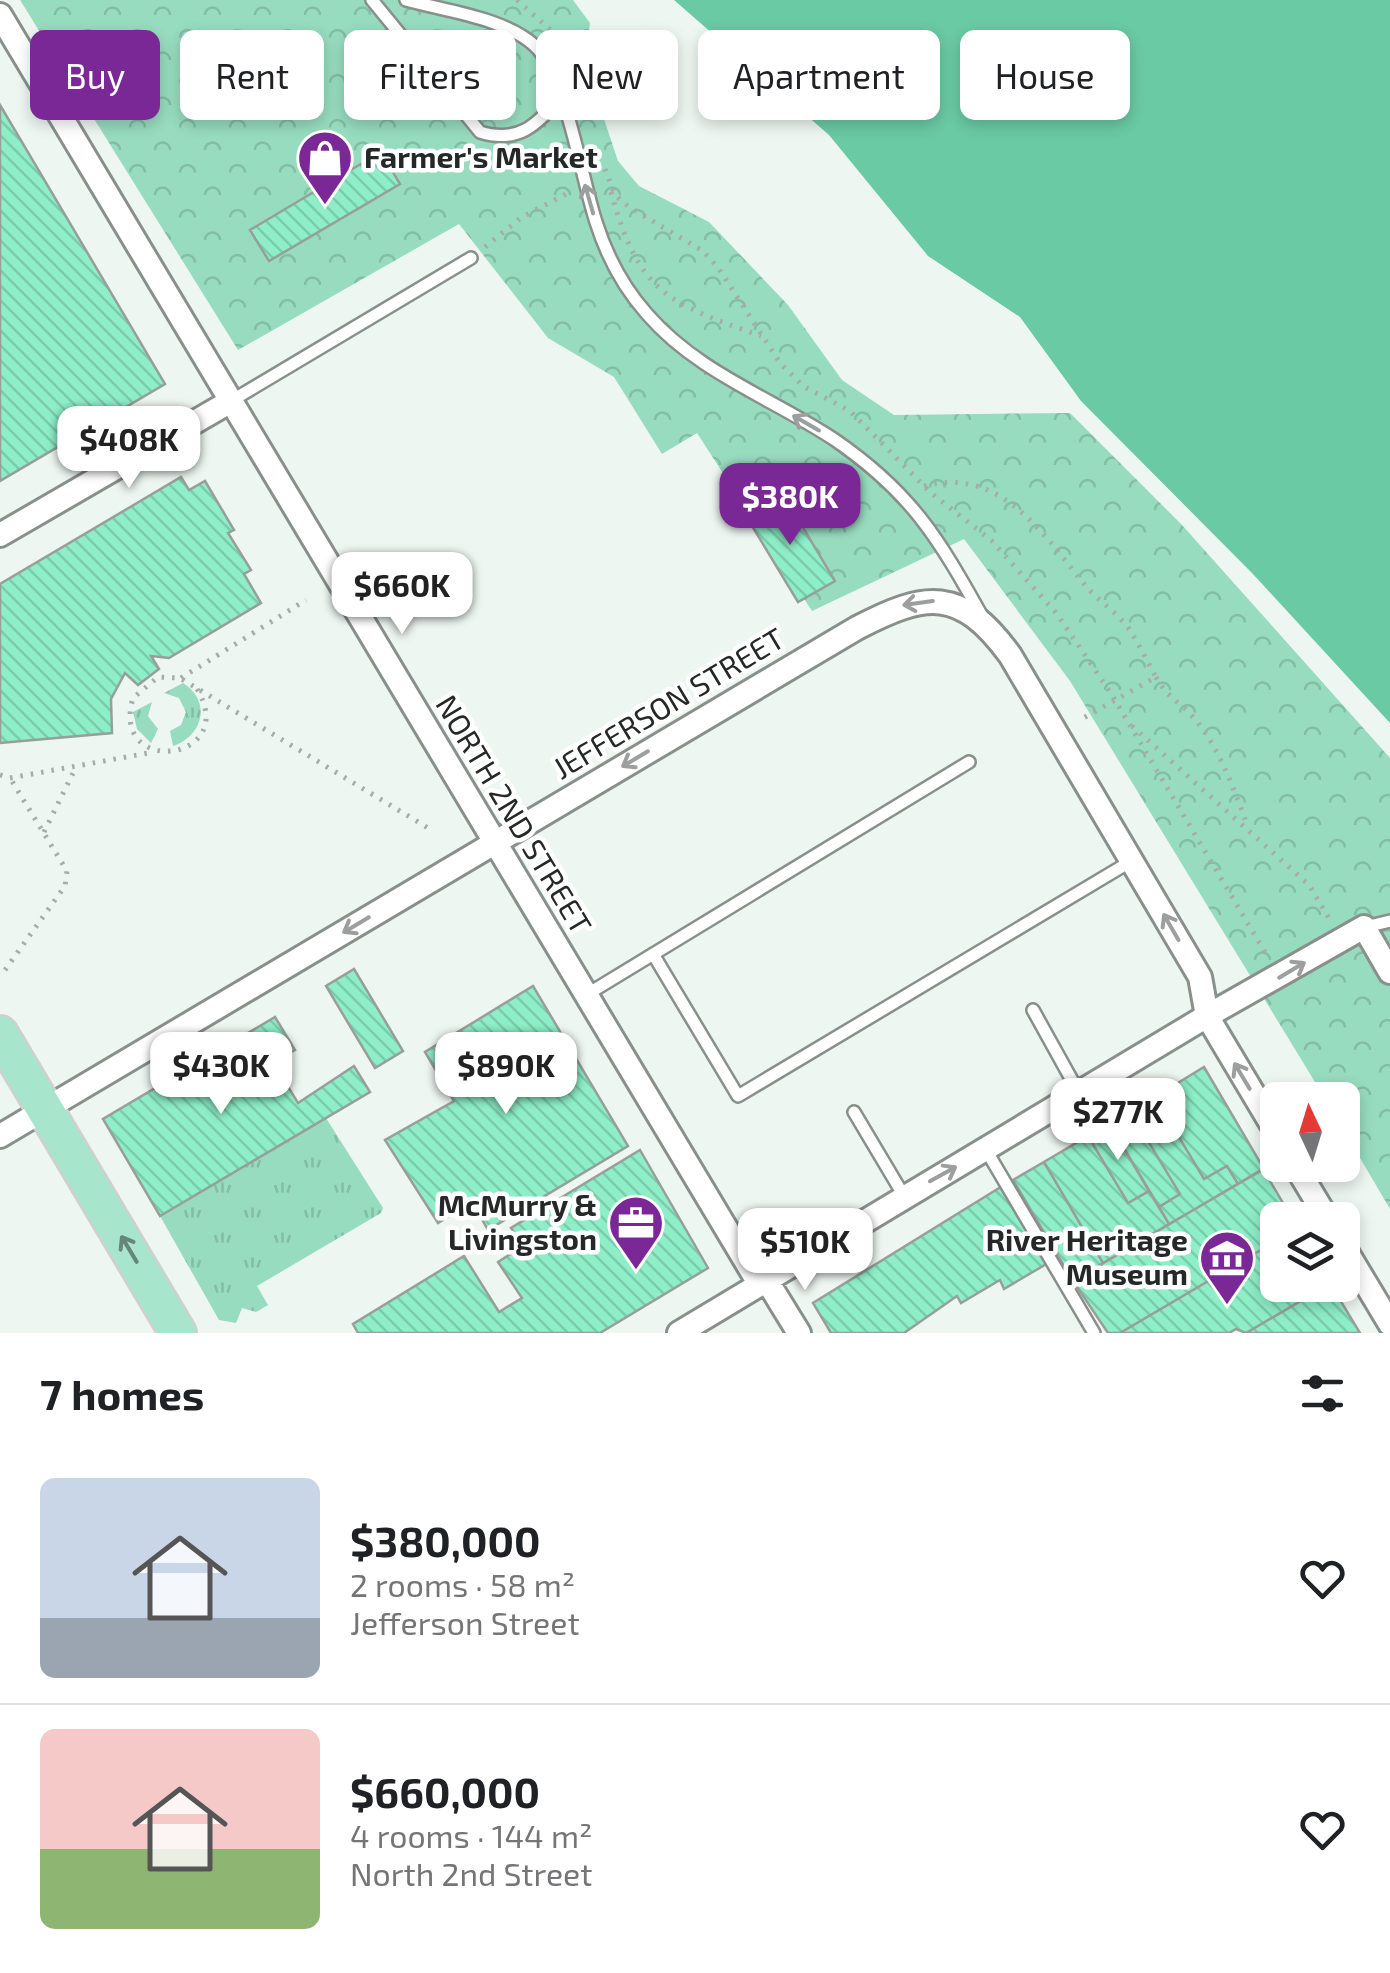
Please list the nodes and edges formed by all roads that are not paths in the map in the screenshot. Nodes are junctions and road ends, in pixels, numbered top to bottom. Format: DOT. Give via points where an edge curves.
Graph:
graph roads {
  1 [pos="372,0"];
  2 [pos="406,0"];
  3 [pos="0,15"];
  4 [pos="536,48"];
  5 [pos="539,120"];
  6 [pos="566,120"];
  7 [pos="472,258"];
  8 [pos="231,401"];
  9 [pos="0,534"];
  10 [pos="985,622"];
  11 [pos="969,762"];
  12 [pos="495,843"];
  13 [pos="1132,860"];
  14 [pos="1390,921"];
  15 [pos="1364,927"];
  16 [pos="653,954"];
  17 [pos="1390,972"];
  18 [pos="586,995"];
  19 [pos="1033,1010"];
  20 [pos="1206,1016"];
  21 [pos="0,1034"];
  22 [pos="1079,1093"];
  23 [pos="1260,1105"];
  24 [pos="45,1109"];
  25 [pos="854,1112"];
  26 [pos="0,1136"];
  27 [pos="986,1150"];
  28 [pos="904,1196"];
  29 [pos="1360,1274"];
  30 [pos="763,1283"];
  31 [pos="1390,1324"];
  32 [pos="690,1330"];
  33 [pos="178,1333"];
  34 [pos="800,1333"];
  35 [pos="1094,1333"];
  1 -- 5 [label="lane" via="480,132 504,136 528,131"];
  2 -- 4 [label="lane" via="520,35"];
  3 -- 8 [label="street, NORTH 2ND STREET"];
  10 -- 6 [label="lane, one-way" via="934,530 896,488 832,438 679,346 635,300 602,241"];
  7 -- 8 [label="lane"];
  8 -- 9 [label="street"];
  8 -- 12 [label="street, NORTH 2ND STREET"];
  10 -- 12 [label="street, JEFFERSON STREET, one-way" via="945,600 900,606"];
  10 -- 13 [label="street"];
  11 -- 16 [label="lane"];
  12 -- 18 [label="street, NORTH 2ND STREET"];
  12 -- 24 [label="street, JEFFERSON STREET, one-way"];
  13 -- 16 [label="lane" via="738,1096"];
  20 -- 13 [label="street, one-way" via="1202,982"];
  14 -- 15 [label="lane"];
  15 -- 17 [label="street"];
  20 -- 15 [label="street, one-way"];
  16 -- 18 [label="lane"];
  18 -- 30 [label="street, NORTH 2ND STREET"];
  19 -- 22 [label="lane"];
  20 -- 22 [label="street"];
  23 -- 20 [label="street, one-way"];
  21 -- 24 [label="main road"];
  22 -- 27 [label="street"];
  24 -- 26 [label="street, JEFFERSON STREET"];
  33 -- 24 [label="main road, one-way"];
  25 -- 28 [label="lane"];
  28 -- 27 [label="street, one-way"];
  27 -- 35 [label="lane"];
  28 -- 30 [label="street"];
  29 -- 31 [label="street"];
  30 -- 32 [label="street"];
  30 -- 34 [label="street, NORTH 2ND STREET"];
}
